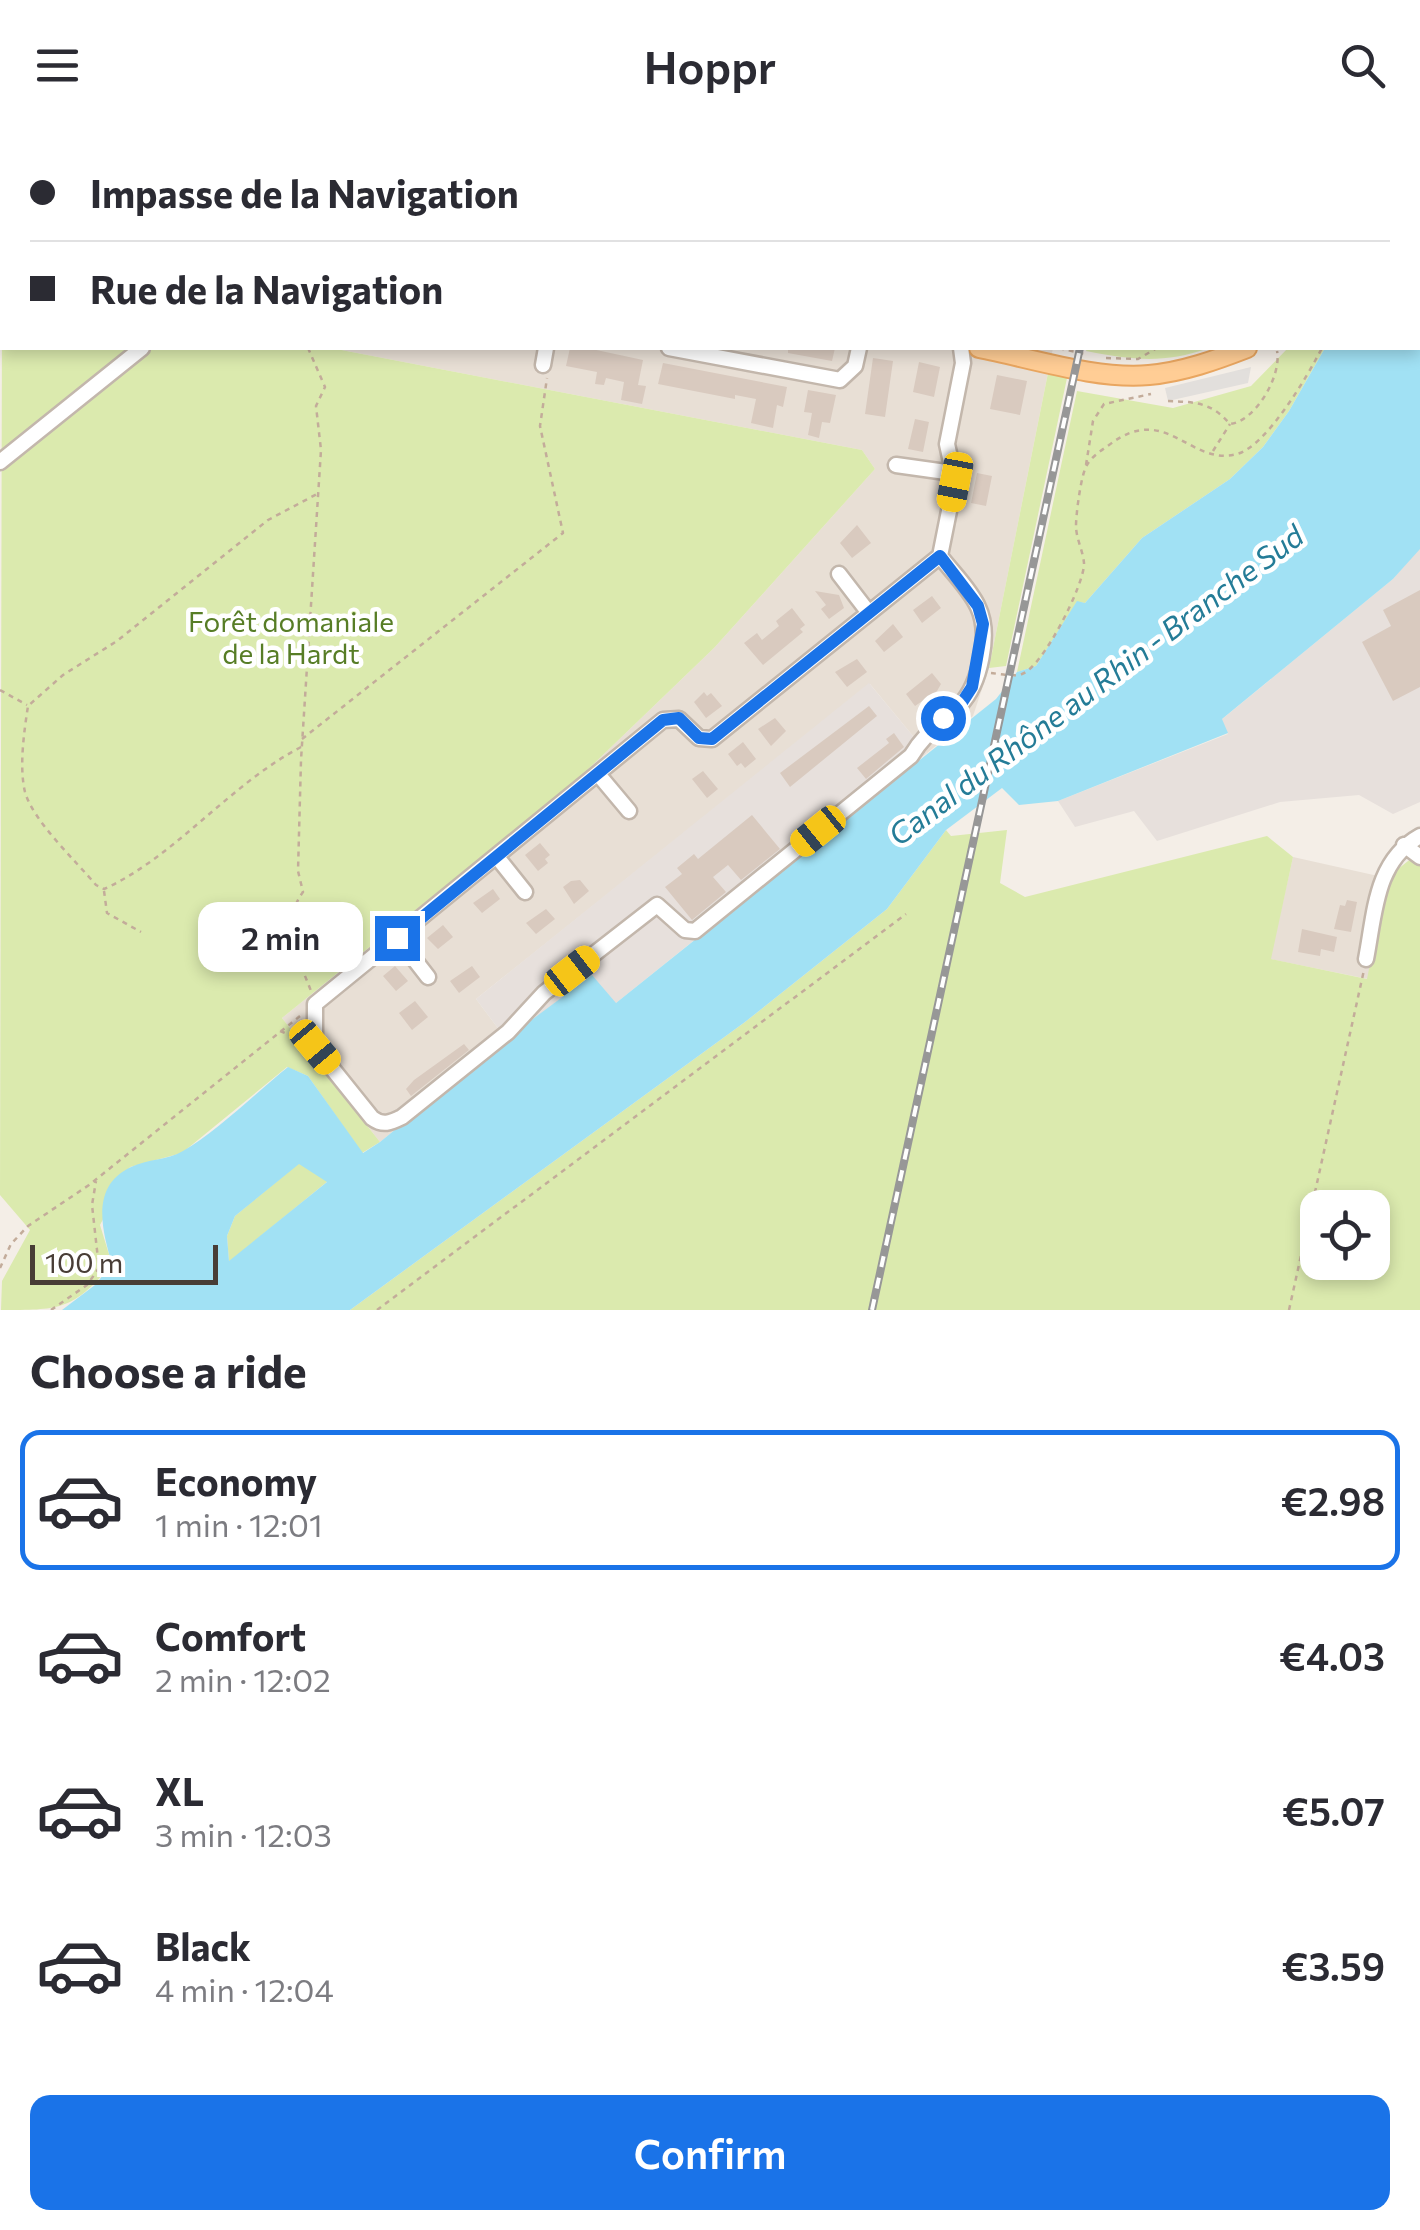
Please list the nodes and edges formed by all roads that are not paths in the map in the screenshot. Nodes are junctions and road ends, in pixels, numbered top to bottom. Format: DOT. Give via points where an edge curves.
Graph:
graph roads {
  1 [pos="140,350"];
  2 [pos="546,350"];
  3 [pos="680,350"];
  4 [pos="858,350"];
  5 [pos="960,350"];
  6 [pos="999,350"];
  7 [pos="1241,350"];
  8 [pos="1059,356"];
  9 [pos="543,364"];
  10 [pos="0,462"];
  11 [pos="896,464"];
  12 [pos="953,472"];
  13 [pos="940,556"];
  14 [pos="838,574"];
  15 [pos="870,612"];
  16 [pos="598,774"];
  17 [pos="629,811"];
  18 [pos="1420,836"];
  19 [pos="1404,845"];
  20 [pos="497,857"];
  21 [pos="1420,857"];
  22 [pos="525,892"];
  23 [pos="397,938"];
  24 [pos="1366,959"];
  25 [pos="428,976"];
  1 -- 10 [label="street"];
  2 -- 9 [label="street"];
  3 -- 4 [label="street" via="840,380"];
  5 -- 12 [label="street" via="946,444"];
  6 -- 8 [label="main road"];
  7 -- 8 [label="main road" via="1148,375"];
  11 -- 12 [label="street"];
  12 -- 13 [label="street"];
  13 -- 15 [label="street"];
  13 -- 23 [label="street" via="978,606 983,624 977,670 961,704 924,733 911,756 695,930 657,905 544,992 508,1032 402,1117 380,1124 315,1047 316,1010"];
  14 -- 15 [label="street"];
  15 -- 16 [label="street" via="712,739 699,738 679,718 663,720"];
  16 -- 17 [label="street"];
  16 -- 20 [label="street"];
  18 -- 19 [label="street"];
  19 -- 21 [label="street"];
  19 -- 24 [label="street" via="1381,880"];
  20 -- 22 [label="street"];
  20 -- 23 [label="street"];
  23 -- 25 [label="street"];
}
